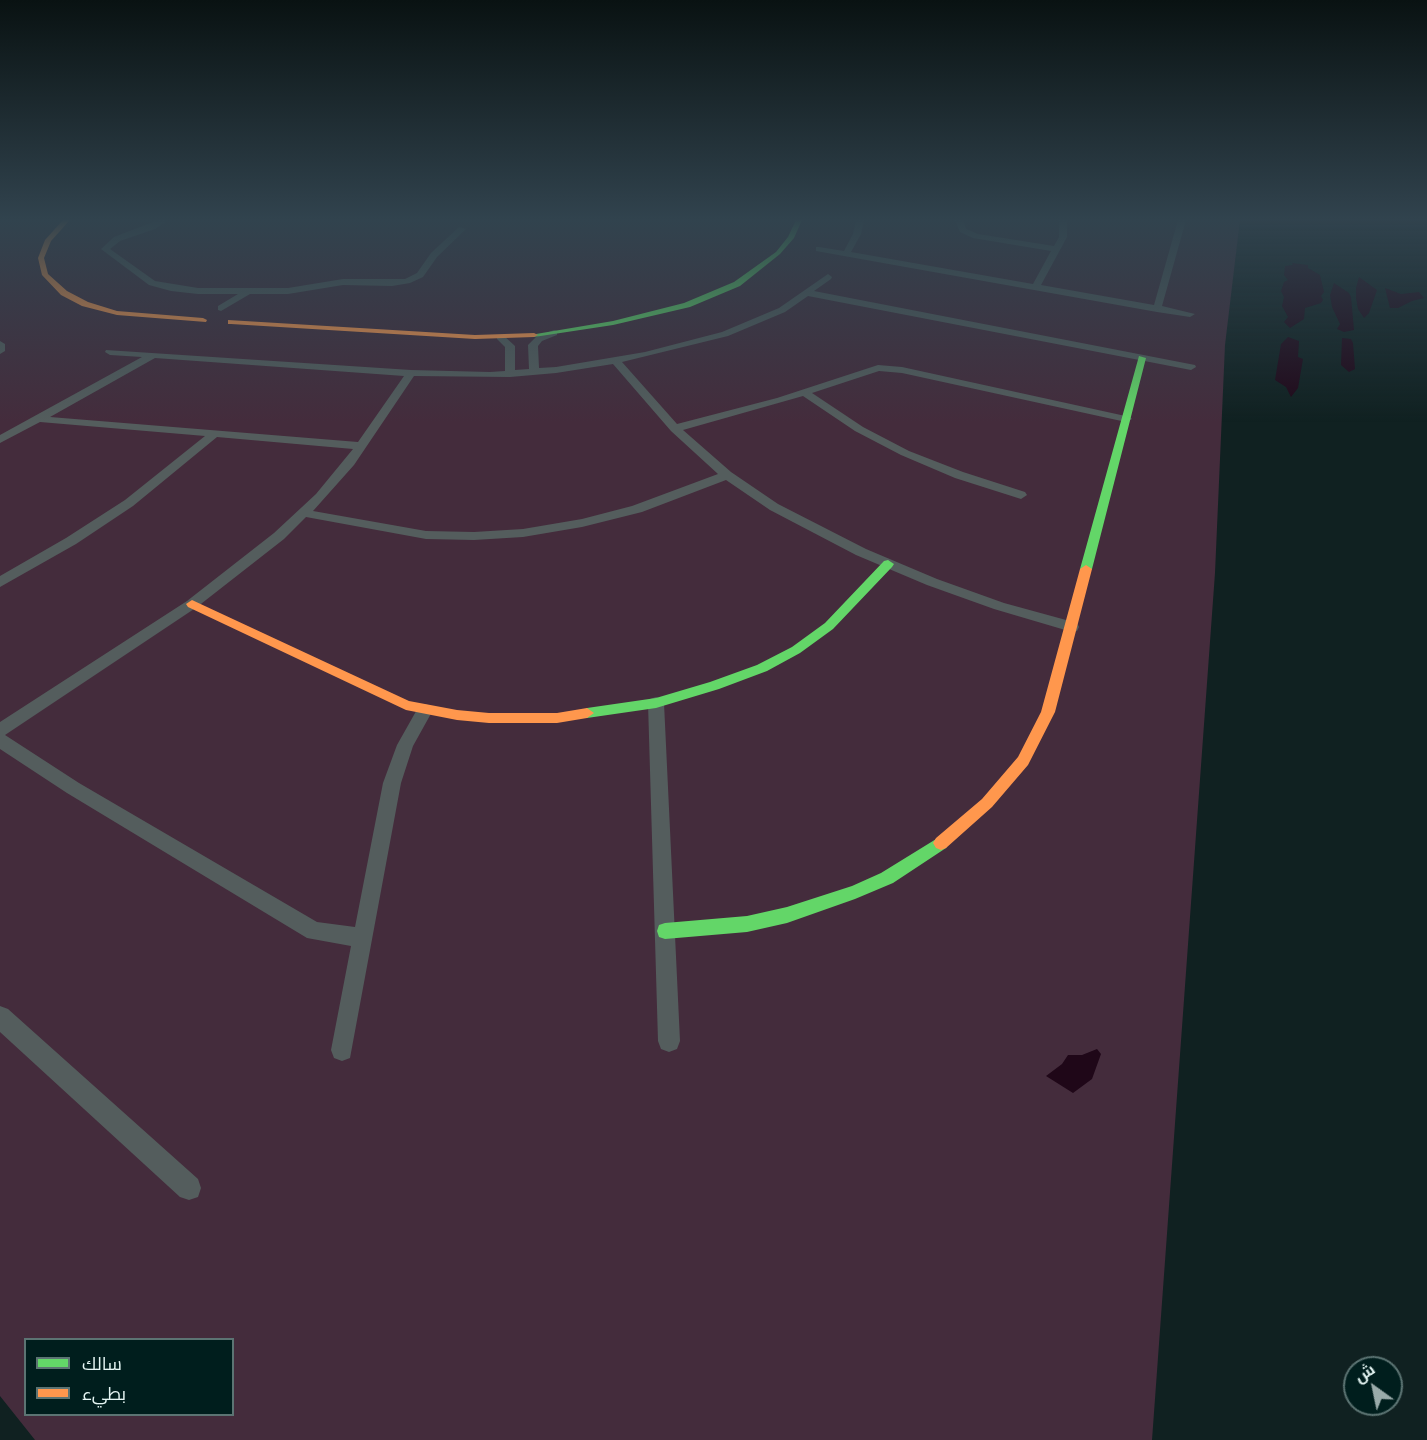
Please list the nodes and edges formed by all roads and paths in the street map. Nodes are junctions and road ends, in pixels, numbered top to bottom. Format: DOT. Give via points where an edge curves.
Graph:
graph roads {
  1 [pos="58,287"];
  2 [pos="72,287"];
  3 [pos="171,287"];
  4 [pos="313,287"];
  5 [pos="713,287"];
  6 [pos="730,287"];
  7 [pos="815,287"];
  8 [pos="1042,287"];
  9 [pos="1163,287"];
  10 [pos="808,293"];
  11 [pos="250,296"];
  12 [pos="1157,309"];
  13 [pos="211,313"];
  14 [pos="246,314"];
  15 [pos="1190,314"];
  16 [pos="231,322"];
  17 [pos="554,333"];
  18 [pos="500,337"];
  19 [pos="0,344"];
  20 [pos="0,351"];
  21 [pos="110,352"];
  22 [pos="153,355"];
  23 [pos="532,355"];
  24 [pos="511,357"];
  25 [pos="1142,358"];
  26 [pos="616,361"];
  27 [pos="1191,367"];
  28 [pos="534,372"];
  29 [pos="411,373"];
  30 [pos="510,374"];
  31 [pos="805,393"];
  32 [pos="1126,418"];
  33 [pos="39,419"];
  34 [pos="675,429"];
  35 [pos="214,434"];
  36 [pos="0,440"];
  37 [pos="361,446"];
  38 [pos="727,475"];
  39 [pos="1021,495"];
  40 [pos="303,513"];
  41 [pos="888,564"];
  42 [pos="0,582"];
  43 [pos="192,604"];
  44 [pos="1072,627"];
  45 [pos="656,703"];
  46 [pos="425,710"];
  47 [pos="0,729"];
  48 [pos="0,740"];
  49 [pos="665,931"];
  50 [pos="363,936"];
  51 [pos="0,1017"];
  52 [pos="669,1041"];
  53 [pos="342,1050"];
  54 [pos="189,1188"];
  1 -- 13 [label="street" via="85,304 105,310"];
  2 -- 13 [label="street" via="125,308"];
  3 -- 11 [label="street"];
  4 -- 11 [label="street" via="260,291"];
  5 -- 14 [label="street" via="664,306 602,321 528,330 463,332 284,321"];
  6 -- 17 [label="street" via="653,315"];
  7 -- 10 [label="street"];
  8 -- 12 [label="street"];
  9 -- 12 [label="street"];
  10 -- 25 [label="street"];
  10 -- 26 [label="street" via="769,316 725,334"];
  11 -- 13 [label="street"];
  12 -- 15 [label="street"];
  13 -- 14 [label="street" via="240,307 246,309"];
  13 -- 16 [label="street" via="213,324"];
  14 -- 16 [label="street"];
  16 -- 18 [label="street"];
  17 -- 18 [label="street"];
  17 -- 23 [label="street" via="536,341"];
  18 -- 24 [label="street" via="510,346"];
  19 -- 20 [label="street"];
  21 -- 22 [label="street"];
  22 -- 29 [label="street"];
  22 -- 33 [label="street"];
  23 -- 24 [label="street"];
  23 -- 28 [label="street"];
  24 -- 30 [label="street"];
  25 -- 27 [label="street"];
  25 -- 32 [label="street"];
  26 -- 28 [label="street"];
  26 -- 34 [label="street"];
  28 -- 30 [label="street"];
  29 -- 30 [label="street"];
  29 -- 37 [label="street"];
  31 -- 32 [label="street" via="864,371 894,369"];
  31 -- 34 [label="street"];
  31 -- 39 [label="street" via="859,429 905,453"];
  32 -- 44 [label="street"];
  33 -- 35 [label="street"];
  33 -- 36 [label="street"];
  34 -- 38 [label="street"];
  35 -- 37 [label="street"];
  35 -- 42 [label="street" via="129,503"];
  37 -- 40 [label="street"];
  38 -- 40 [label="street" via="610,517 499,535 426,535"];
  38 -- 41 [label="street" via="799,521"];
  40 -- 43 [label="street" via="253,558"];
  41 -- 44 [label="street" via="973,597"];
  41 -- 45 [label="street" via="845,612 796,650 746,674"];
  43 -- 46 [label="street" via="385,697"];
  43 -- 47 [label="street"];
  44 -- 49 [label="street" via="1048,712 1023,761 987,803 941,843 886,878 822,905 747,924"];
  45 -- 46 [label="street" via="591,714 523,719"];
  45 -- 49 [label="street"];
  46 -- 50 [label="street" via="405,745 395,773"];
  48 -- 50 [label="street" via="73,789 314,932"];
  49 -- 52 [label="street"];
  50 -- 53 [label="street"];
  51 -- 54 [label="street"];
}
